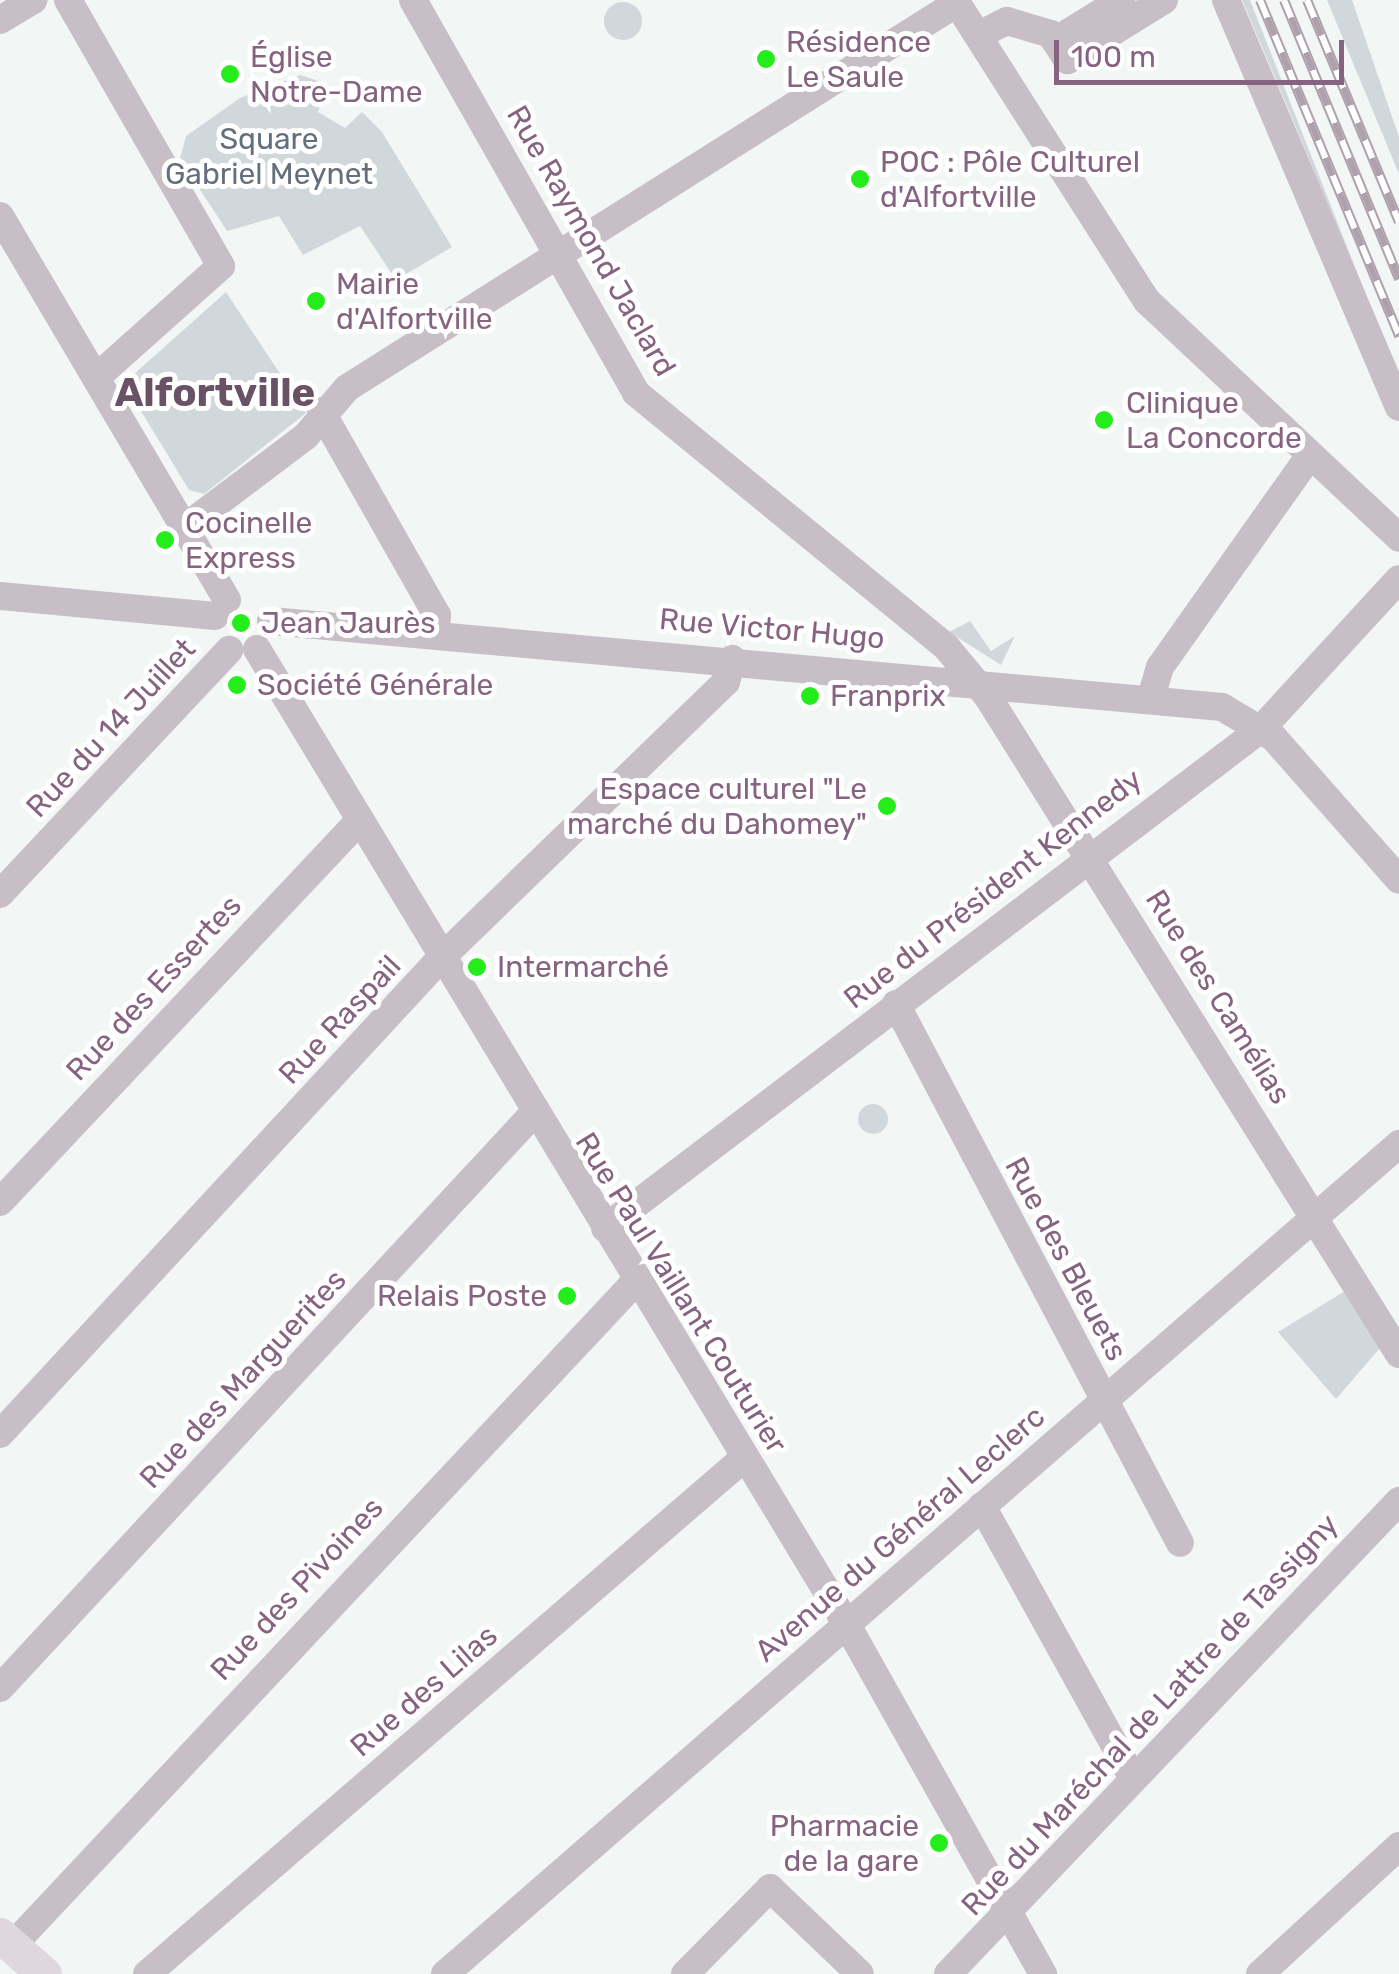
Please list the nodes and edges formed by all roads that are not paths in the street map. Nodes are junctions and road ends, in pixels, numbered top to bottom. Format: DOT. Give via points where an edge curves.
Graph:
graph roads {
  1 [pos="32,0"];
  2 [pos="68,0"];
  3 [pos="1074,0"];
  4 [pos="1121,0"];
  5 [pos="1164,0"];
  6 [pos="1226,0"];
  7 [pos="420,2"];
  8 [pos="956,2"];
  9 [pos="0,20"];
  10 [pos="979,35"];
  11 [pos="1061,37"];
  12 [pos="0,216"];
  13 [pos="7,246"];
  14 [pos="561,257"];
  15 [pos="97,377"];
  16 [pos="1399,407"];
  17 [pos="321,412"];
  18 [pos="1310,456"];
  19 [pos="184,528"];
  20 [pos="1399,538"];
  21 [pos="1399,580"];
  22 [pos="0,596"];
  23 [pos="221,608"];
  24 [pos="271,621"];
  25 [pos="436,632"];
  26 [pos="243,649"];
  27 [pos="732,659"];
  28 [pos="974,680"];
  29 [pos="1151,698"];
  30 [pos="1262,728"];
  31 [pos="358,822"];
  32 [pos="1088,855"];
  33 [pos="1399,880"];
  34 [pos="0,894"];
  35 [pos="1399,900"];
  36 [pos="440,959"];
  37 [pos="896,1004"];
  38 [pos="534,1114"];
  39 [pos="1399,1144"];
  40 [pos="0,1202"];
  41 [pos="1316,1217"];
  42 [pos="604,1228"];
  43 [pos="636,1282"];
  44 [pos="1399,1354"];
  45 [pos="1103,1399"];
  46 [pos="0,1434"];
  47 [pos="744,1458"];
  48 [pos="1399,1501"];
  49 [pos="982,1506"];
  50 [pos="1180,1543"];
  51 [pos="846,1623"];
  52 [pos="0,1688"];
  53 [pos="1133,1778"];
  54 [pos="1399,1846"];
  55 [pos="1010,1912"];
  56 [pos="8,1952"];
  57 [pos="44,1974"];
  58 [pos="147,1974"];
  59 [pos="445,1974"];
  60 [pos="685,1974"];
  61 [pos="860,1974"];
  62 [pos="948,1974"];
  63 [pos="1043,1974"];
  64 [pos="1260,1974"];
  1 -- 9 [label="street"];
  2 -- 15 [label="street" via="221,266"];
  3 -- 11 [label="street"];
  4 -- 11 [label="street"];
  5 -- 11 [label="street" via="1067,60"];
  6 -- 16 [label="street"];
  7 -- 14 [label="street, Rue Raymond Jaclard"];
  8 -- 10 [label="street"];
  8 -- 14 [label="street"];
  10 -- 11 [label="street" via="1007,21"];
  10 -- 18 [label="street" via="1147,301"];
  12 -- 13 [label="street"];
  13 -- 15 [label="street"];
  14 -- 17 [label="street"];
  14 -- 28 [label="street, Rue Raymond Jaclard" via="636,393"];
  15 -- 19 [label="street"];
  17 -- 19 [label="street" via="306,436"];
  17 -- 25 [label="street" via="437,615"];
  18 -- 20 [label="street"];
  18 -- 29 [label="street" via="1160,667"];
  19 -- 23 [label="street"];
  21 -- 30 [label="street, Rue du Président Kennedy"];
  22 -- 23 [label="street"];
  23 -- 24 [label="street" via="258,601"];
  23 -- 26 [label="street, Rue Paul Vaillant Couturier"];
  24 -- 25 [label="street, Rue Victor Hugo"];
  24 -- 26 [label="street, Rue du 14 Juillet"];
  25 -- 27 [label="street, Rue Victor Hugo"];
  26 -- 31 [label="street, Rue Paul Vaillant Couturier"];
  26 -- 34 [label="street, Rue du 14 Juillet"];
  27 -- 28 [label="street, Rue Victor Hugo"];
  27 -- 36 [label="street, Rue Raspail" via="726,682"];
  28 -- 29 [label="street, Rue Victor Hugo"];
  28 -- 32 [label="street, Rue des Camélias"];
  29 -- 30 [label="street, Rue Victor Hugo" via="1222,706"];
  30 -- 32 [label="street, Rue du Président Kennedy"];
  30 -- 33 [label="street"];
  30 -- 35 [label="street" via="1270,759"];
  31 -- 36 [label="street, Rue Paul Vaillant Couturier"];
  31 -- 40 [label="street, Rue des Essertes"];
  32 -- 37 [label="street, Rue du Président Kennedy"];
  32 -- 41 [label="street, Rue des Camélias"];
  36 -- 38 [label="street, Rue Paul Vaillant Couturier"];
  36 -- 46 [label="street, Rue Raspail"];
  37 -- 42 [label="street, Rue du Président Kennedy"];
  37 -- 45 [label="street, Rue des Bleuets"];
  38 -- 42 [label="street, Rue Paul Vaillant Couturier"];
  38 -- 52 [label="street, Rue des Marguerites"];
  39 -- 41 [label="street, Avenue du Général Leclerc"];
  41 -- 44 [label="street, Rue des Camélias"];
  41 -- 45 [label="street, Avenue du Général Leclerc"];
  42 -- 43 [label="street, Rue Paul Vaillant Couturier"];
  43 -- 47 [label="street, Rue Paul Vaillant Couturier"];
  43 -- 56 [label="street, Rue des Pivoines"];
  45 -- 49 [label="street, Avenue du Général Leclerc"];
  45 -- 50 [label="street, Rue des Bleuets"];
  47 -- 51 [label="street, Rue Paul Vaillant Couturier"];
  47 -- 58 [label="street, Rue des Lilas"];
  48 -- 53 [label="street, Rue du Maréchal de Lattre de Tassigny"];
  49 -- 51 [label="street, Avenue du Général Leclerc"];
  49 -- 53 [label="street"];
  51 -- 55 [label="street, Rue Paul Vaillant Couturier"];
  51 -- 59 [label="street, Avenue du Général Leclerc"];
  53 -- 55 [label="street, Rue du Maréchal de Lattre de Tassigny"];
  54 -- 64 [label="street"];
  55 -- 62 [label="street, Rue du Maréchal de Lattre de Tassigny"];
  55 -- 63 [label="street, Rue Paul Vaillant Couturier"];
  56 -- 57 [label="main road"];
  60 -- 61 [label="street" via="770,1888"];
}
